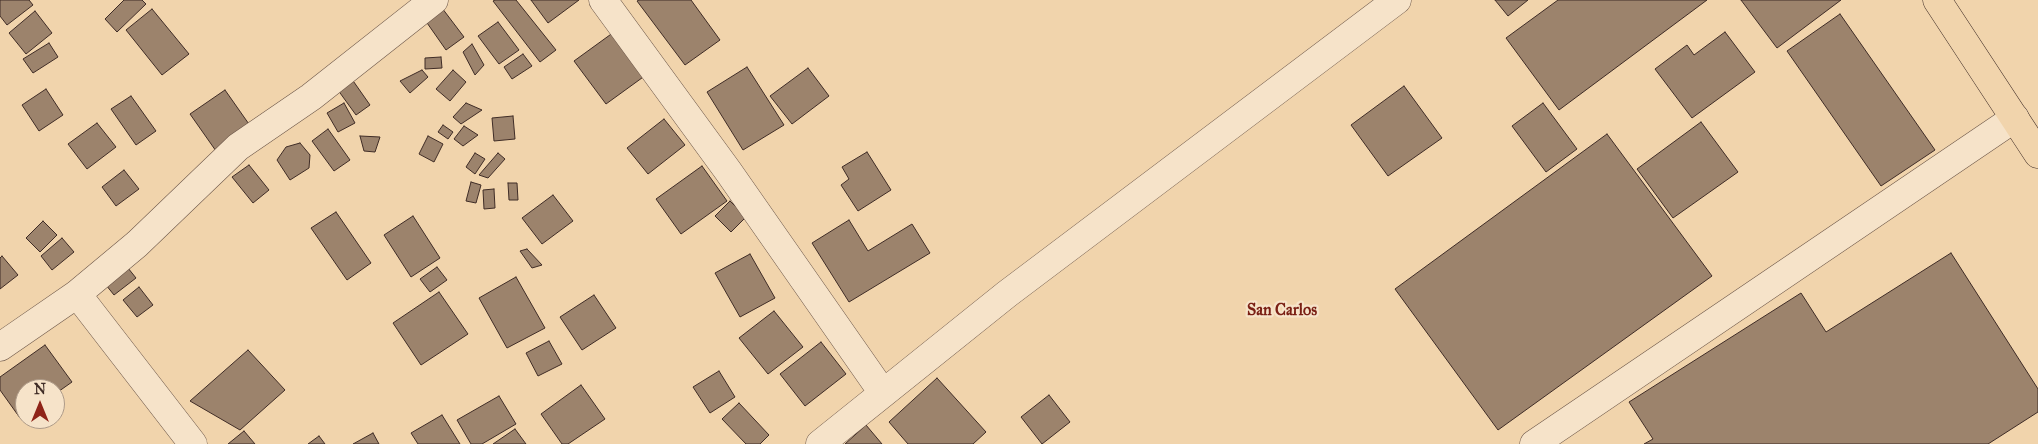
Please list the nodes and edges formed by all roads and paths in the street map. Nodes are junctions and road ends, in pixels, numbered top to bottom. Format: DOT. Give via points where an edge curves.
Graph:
graph roads {
  1 [pos="434,0"];
  2 [pos="603,0"];
  3 [pos="1397,0"];
  4 [pos="1938,0"];
  5 [pos="2015,118"];
  6 [pos="2038,154"];
  7 [pos="77,294"];
  8 [pos="0,347"];
  9 [pos="883,393"];
  10 [pos="193,444"];
  11 [pos="820,444"];
  12 [pos="1534,444"];
  1 -- 7 [label="street" via="312,97 238,147 137,244"];
  2 -- 9 [label="street" via="728,171"];
  3 -- 9 [label="street" via="1007,294"];
  4 -- 5 [label="main road"];
  5 -- 6 [label="main road"];
  5 -- 12 [label="street"];
  7 -- 8 [label="street"];
  7 -- 10 [label="street"];
  9 -- 11 [label="street"];
}
